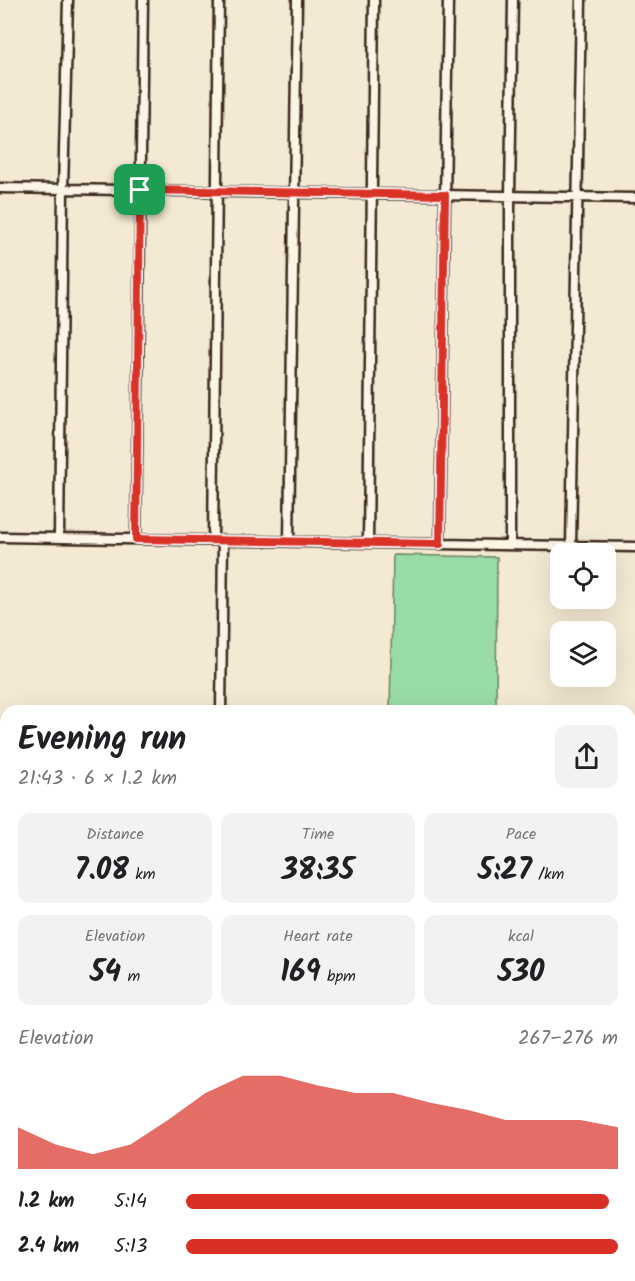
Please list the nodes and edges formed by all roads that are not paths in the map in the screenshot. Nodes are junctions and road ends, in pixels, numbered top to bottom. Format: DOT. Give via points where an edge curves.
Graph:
graph roads {
  1 [pos="68,0"];
  2 [pos="143,0"];
  3 [pos="219,0"];
  4 [pos="297,0"];
  5 [pos="374,0"];
  6 [pos="448,0"];
  7 [pos="513,0"];
  8 [pos="581,0"];
  9 [pos="0,188"];
  10 [pos="63,189"];
  11 [pos="140,190"];
  12 [pos="216,191"];
  13 [pos="294,193"];
  14 [pos="371,194"];
  15 [pos="445,195"];
  16 [pos="510,196"];
  17 [pos="577,197"];
  18 [pos="635,198"];
  19 [pos="0,537"];
  20 [pos="59,537"];
  21 [pos="136,539"];
  22 [pos="218,540"];
  23 [pos="289,541"];
  24 [pos="368,543"];
  25 [pos="571,543"];
  26 [pos="440,544"];
  27 [pos="510,545"];
  28 [pos="550,546"];
  29 [pos="616,547"];
  30 [pos="635,547"];
  31 [pos="221,705"];
  1 -- 10 [label="street"];
  2 -- 11 [label="street"];
  3 -- 12 [label="street"];
  4 -- 13 [label="street"];
  5 -- 14 [label="street"];
  6 -- 15 [label="street"];
  7 -- 16 [label="street"];
  8 -- 17 [label="street"];
  9 -- 10 [label="street"];
  10 -- 11 [label="street"];
  10 -- 20 [label="street"];
  11 -- 12 [label="street"];
  11 -- 21 [label="street"];
  12 -- 13 [label="street"];
  12 -- 22 [label="street"];
  13 -- 14 [label="street"];
  13 -- 23 [label="street"];
  14 -- 15 [label="street"];
  14 -- 24 [label="street"];
  15 -- 16 [label="street"];
  15 -- 26 [label="street"];
  16 -- 17 [label="street"];
  16 -- 27 [label="street"];
  17 -- 18 [label="street"];
  17 -- 25 [label="street"];
  19 -- 20 [label="street"];
  20 -- 21 [label="street"];
  21 -- 22 [label="street"];
  22 -- 23 [label="street"];
  22 -- 31 [label="street"];
  23 -- 24 [label="street"];
  24 -- 26 [label="street"];
  26 -- 27 [label="street"];
  27 -- 28 [label="street"];
  29 -- 30 [label="street"];
}
